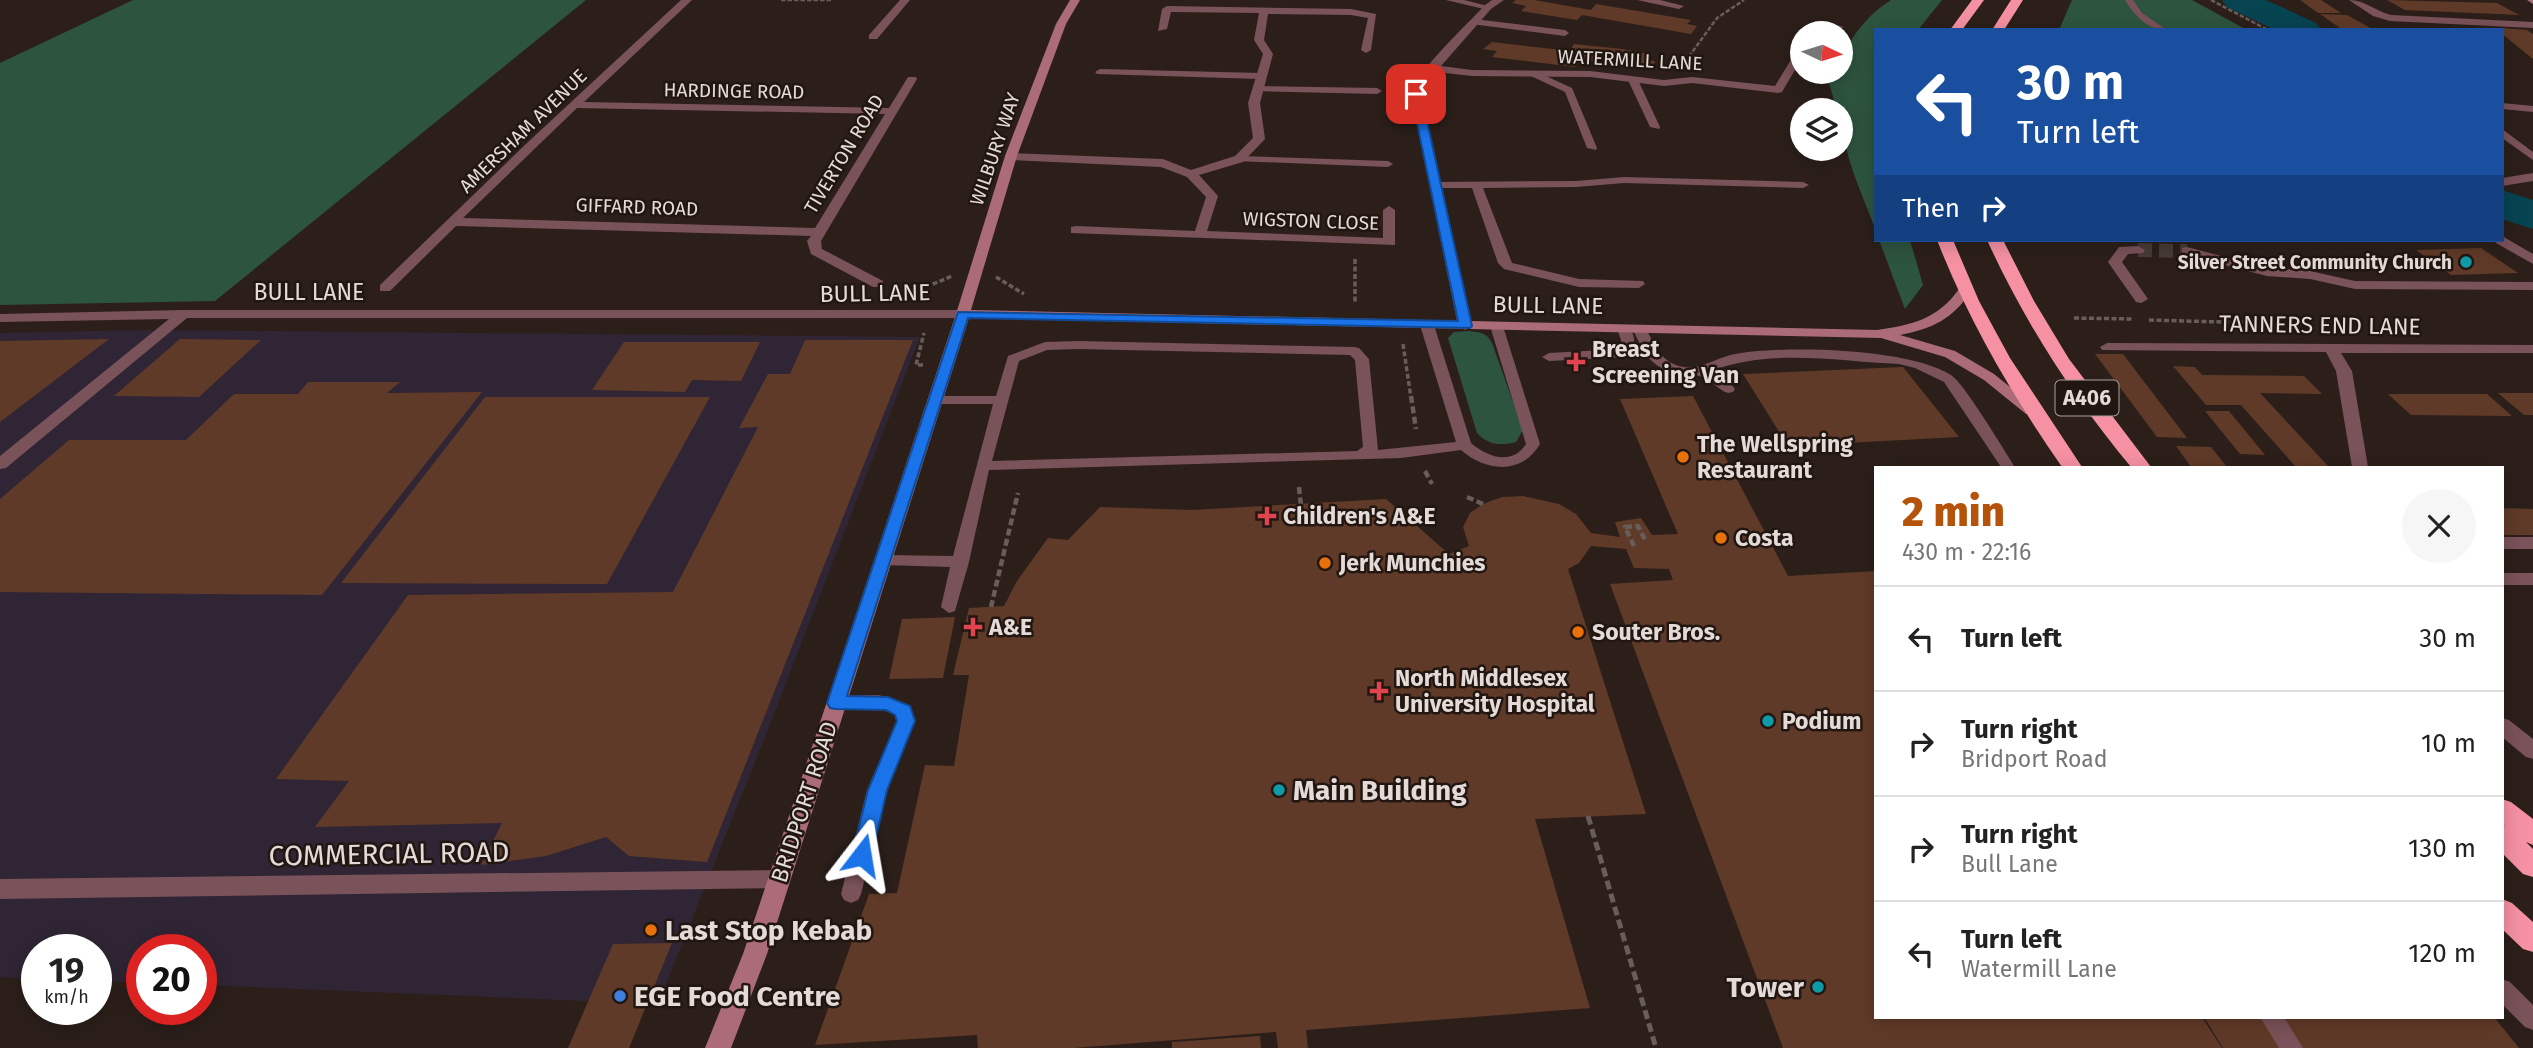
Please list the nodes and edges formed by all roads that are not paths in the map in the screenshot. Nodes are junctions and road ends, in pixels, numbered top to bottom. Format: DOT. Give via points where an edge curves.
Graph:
graph roads {
  1 [pos="687,0"];
  2 [pos="905,0"];
  3 [pos="1075,0"];
  4 [pos="1450,0"];
  5 [pos="1499,0"];
  6 [pos="1642,0"];
  7 [pos="1978,0"];
  8 [pos="2017,0"];
  9 [pos="2129,0"];
  10 [pos="2354,0"];
  11 [pos="1679,6"];
  12 [pos="1489,8"];
  13 [pos="1264,11"];
  14 [pos="2437,21"];
  15 [pos="1474,22"];
  16 [pos="2533,25"];
  17 [pos="1957,28"];
  18 [pos="1999,28"];
  19 [pos="2160,28"];
  20 [pos="2446,28"];
  21 [pos="1162,29"];
  22 [pos="1565,33"];
  23 [pos="873,37"];
  24 [pos="1366,50"];
  25 [pos="1433,68"];
  26 [pos="1790,70"];
  27 [pos="1100,72"];
  28 [pos="1534,74"];
  29 [pos="1260,76"];
  30 [pos="912,79"];
  31 [pos="1633,80"];
  32 [pos="1257,89"];
  33 [pos="1377,92"];
  34 [pos="575,105"];
  35 [pos="2504,106"];
  36 [pos="2533,109"];
  37 [pos="892,111"];
  38 [pos="1655,127"];
  39 [pos="2504,134"];
  40 [pos="1592,148"];
  41 [pos="1011,156"];
  42 [pos="2533,157"];
  43 [pos="1238,159"];
  44 [pos="1388,164"];
  45 [pos="1191,174"];
  46 [pos="2533,177"];
  47 [pos="2504,182"];
  48 [pos="1435,185"];
  49 [pos="1476,185"];
  50 [pos="1803,185"];
  51 [pos="1388,210"];
  52 [pos="454,222"];
  53 [pos="766,230"];
  54 [pos="1076,230"];
  55 [pos="820,232"];
  56 [pos="1200,234"];
  57 [pos="1946,242"];
  58 [pos="1996,242"];
  59 [pos="2504,242"];
  60 [pos="2138,250"];
  61 [pos="816,251"];
  62 [pos="2188,251"];
  63 [pos="2533,260"];
  64 [pos="877,284"];
  65 [pos="1639,284"];
  66 [pos="2533,286"];
  67 [pos="385,288"];
  68 [pos="1964,292"];
  69 [pos="2141,299"];
  70 [pos="183,314"];
  71 [pos="962,314"];
  72 [pos="0,318"];
  73 [pos="1427,325"];
  74 [pos="1465,326"];
  75 [pos="1497,326"];
  76 [pos="1624,329"];
  77 [pos="1640,330"];
  78 [pos="1877,334"];
  79 [pos="2107,347"];
  80 [pos="2332,349"];
  81 [pos="2533,349"];
  82 [pos="1649,352"];
  83 [pos="1628,355"];
  84 [pos="1549,358"];
  85 [pos="1700,371"];
  86 [pos="1728,389"];
  87 [pos="934,400"];
  88 [pos="1001,400"];
  89 [pos="2032,411"];
  90 [pos="1464,445"];
  91 [pos="1360,455"];
  92 [pos="0,464"];
  93 [pos="983,466"];
  94 [pos="2007,466"];
  95 [pos="2071,466"];
  96 [pos="2140,466"];
  97 [pos="2360,466"];
  98 [pos="2504,543"];
  99 [pos="2533,543"];
  100 [pos="883,560"];
  101 [pos="961,562"];
  102 [pos="2504,579"];
  103 [pos="2533,579"];
  104 [pos="949,607"];
  105 [pos="836,703"];
  106 [pos="2504,727"];
  107 [pos="2533,751"];
  108 [pos="2504,812"];
  109 [pos="2533,834"];
  110 [pos="2504,838"];
  111 [pos="2533,866"];
  112 [pos="779,879"];
  113 [pos="0,889"];
  114 [pos="852,894"];
  115 [pos="2504,913"];
  116 [pos="2533,940"];
  117 [pos="2504,991"];
  118 [pos="2272,1019"];
  119 [pos="2533,1020"];
  120 [pos="718,1048"];
  121 [pos="2292,1048"];
  1 -- 34 [label="street, AMERSHAM AVENUE"];
  2 -- 23 [label="street"];
  3 -- 41 [label="street, WILBURY WAY" via="1061,24"];
  4 -- 12 [label="lane"];
  5 -- 12 [label="street"];
  6 -- 11 [label="street"];
  7 -- 17 [label="highway"];
  8 -- 18 [label="highway"];
  9 -- 19 [label="lane" via="2139,15"];
  10 -- 14 [label="street" via="2376,14"];
  12 -- 15 [label="street"];
  13 -- 21 [label="street" via="1167,9"];
  13 -- 24 [label="street" via="1373,16"];
  13 -- 29 [label="street" via="1259,40 1268,54"];
  14 -- 16 [label="street"];
  14 -- 20 [label="street"];
  15 -- 22 [label="lane"];
  15 -- 25 [label="street"];
  25 -- 28 [label="street, WATERMILL LANE"];
  25 -- 48 [label="street" via="1416,94"];
  26 -- 31 [label="street, WATERMILL LANE" via="1778,90 1692,80"];
  27 -- 29 [label="lane"];
  28 -- 31 [label="street, WATERMILL LANE"];
  28 -- 40 [label="lane" via="1569,90"];
  29 -- 32 [label="street"];
  30 -- 37 [label="street, TIVERTON ROAD"];
  31 -- 38 [label="lane"];
  32 -- 33 [label="lane"];
  32 -- 43 [label="street" via="1254,103 1259,139"];
  34 -- 37 [label="street, HARDINGE ROAD"];
  34 -- 52 [label="street, AMERSHAM AVENUE"];
  35 -- 36 [label="lane"];
  37 -- 55 [label="street, TIVERTON ROAD"];
  39 -- 42 [label="lane"];
  41 -- 45 [label="street" via="1140,160"];
  41 -- 71 [label="street, WILBURY WAY"];
  43 -- 44 [label="lane"];
  43 -- 45 [label="street"];
  45 -- 56 [label="street, WIGSTON CLOSE" via="1212,196"];
  46 -- 47 [label="street"];
  48 -- 49 [label="lane"];
  48 -- 74 [label="street"];
  49 -- 50 [label="lane" via="1624,180"];
  49 -- 65 [label="lane" via="1508,266 1579,283"];
  51 -- 56 [label="street, WIGSTON CLOSE" via="1390,242"];
  52 -- 53 [label="street, GIFFARD ROAD"];
  52 -- 67 [label="street, AMERSHAM AVENUE"];
  53 -- 55 [label="street, GIFFARD ROAD"];
  53 -- 61 [label="street, TIVERTON ROAD" via="797,239"];
  54 -- 56 [label="street, WIGSTON CLOSE"];
  55 -- 61 [label="street, TIVERTON ROAD" via="814,241"];
  57 -- 68 [label="highway, A406"];
  58 -- 96 [label="highway, A406" via="2017,290 2060,362"];
  59 -- 63 [label="street"];
  60 -- 69 [label="street" via="2124,250 2115,262"];
  61 -- 64 [label="street, TIVERTON ROAD"];
  62 -- 66 [label="street" via="2267,272 2355,285"];
  68 -- 78 [label="street" via="1956,306 1931,323"];
  68 -- 89 [label="highway, A406"];
  70 -- 71 [label="street, BULL LANE"];
  70 -- 72 [label="street, BULL LANE"];
  70 -- 92 [label="street"];
  71 -- 73 [label="street, BULL LANE"];
  71 -- 87 [label="street, BRIDPORT ROAD"];
  73 -- 74 [label="street, BULL LANE"];
  73 -- 90 [label="lane"];
  74 -- 75 [label="street, BULL LANE"];
  75 -- 76 [label="street, BULL LANE"];
  75 -- 90 [label="lane" via="1533,444 1522,458 1505,462 1486,460"];
  76 -- 77 [label="street, BULL LANE"];
  76 -- 83 [label="lane"];
  77 -- 78 [label="street, BULL LANE"];
  77 -- 82 [label="lane"];
  78 -- 89 [label="street" via="1950,354"];
  79 -- 80 [label="street, TANNERS END LANE"];
  80 -- 81 [label="street, TANNERS END LANE"];
  80 -- 97 [label="street" via="2344,371"];
  82 -- 83 [label="lane"];
  82 -- 85 [label="lane" via="1677,370"];
  83 -- 84 [label="lane"];
  85 -- 86 [label="lane"];
  85 -- 94 [label="lane" via="1731,359 1764,354 1899,360 1920,365 1948,379"];
  87 -- 88 [label="lane"];
  87 -- 100 [label="street, BRIDPORT ROAD"];
  88 -- 91 [label="lane" via="1013,359 1045,346 1354,351 1362,359 1371,449"];
  88 -- 93 [label="lane"];
  89 -- 95 [label="highway, A406"];
  90 -- 91 [label="lane"];
  91 -- 93 [label="lane"];
  93 -- 101 [label="lane"];
  98 -- 99 [label="street"];
  100 -- 101 [label="lane"];
  100 -- 105 [label="street, BRIDPORT ROAD"];
  101 -- 104 [label="lane"];
  102 -- 103 [label="street"];
  105 -- 112 [label="street, BRIDPORT ROAD"];
  105 -- 114 [label="lane" via="888,704 903,710 906,721 877,790"];
  106 -- 107 [label="street"];
  108 -- 109 [label="highway"];
  110 -- 111 [label="highway"];
  112 -- 113 [label="street, COMMERCIAL ROAD"];
  112 -- 120 [label="street, BRIDPORT ROAD"];
  115 -- 116 [label="highway"];
  117 -- 119 [label="lane"];
  118 -- 121 [label="lane"];
}
